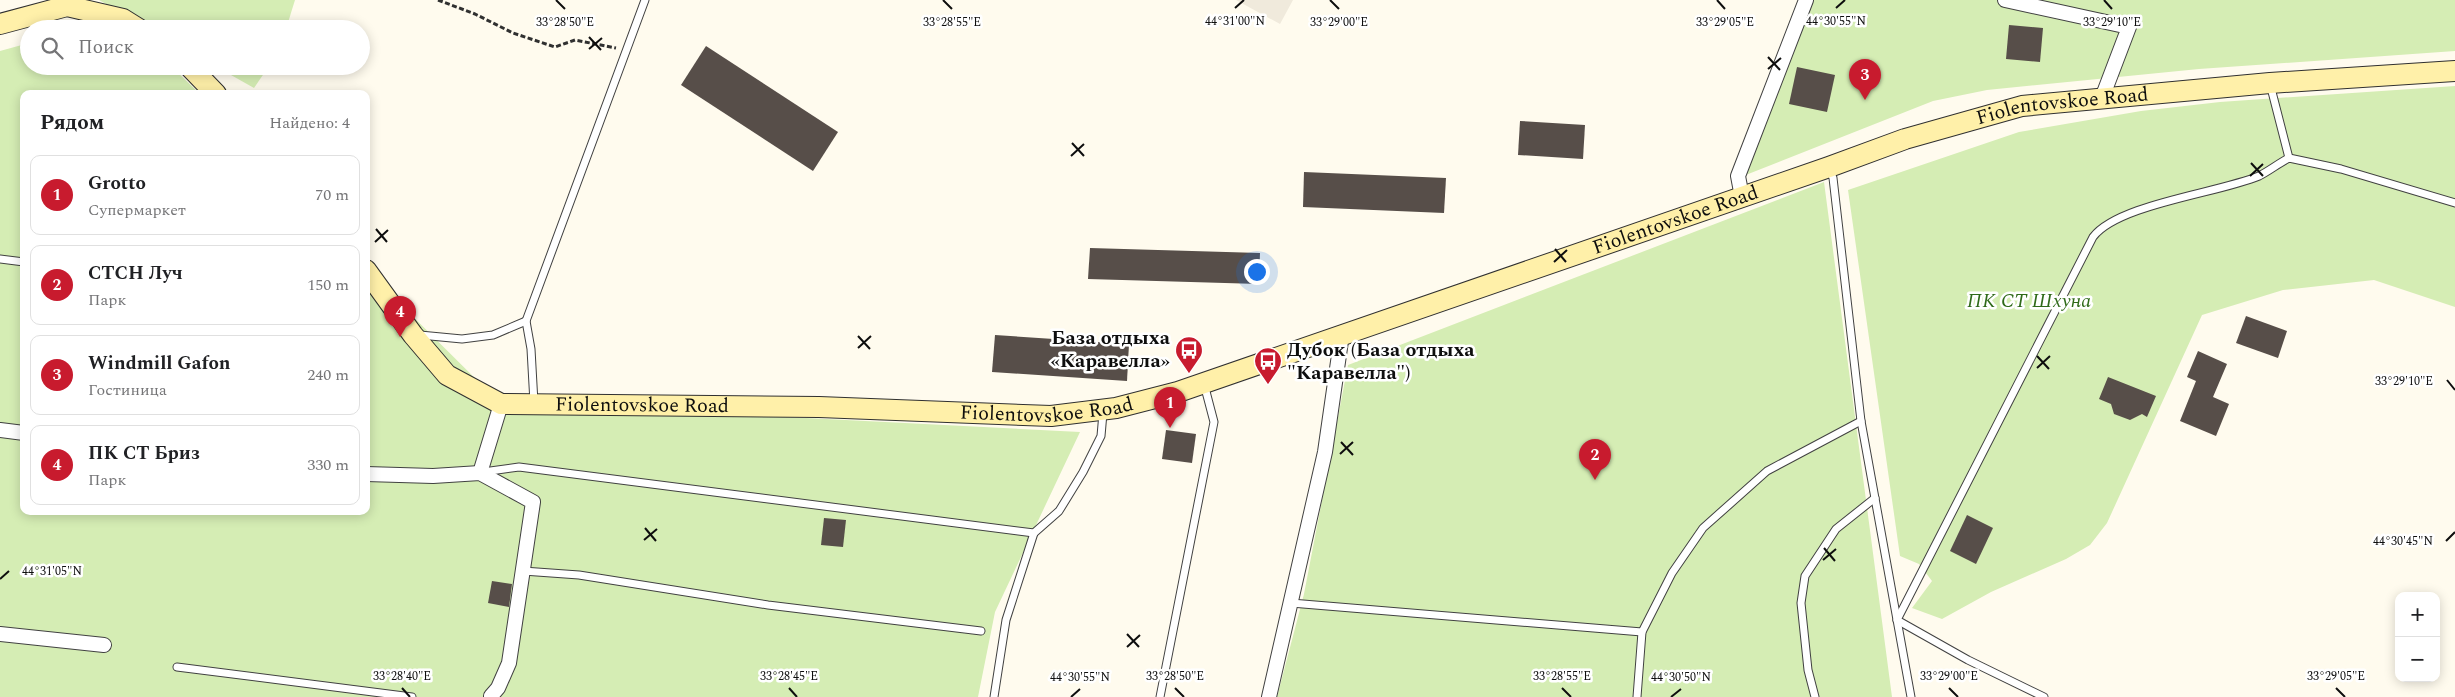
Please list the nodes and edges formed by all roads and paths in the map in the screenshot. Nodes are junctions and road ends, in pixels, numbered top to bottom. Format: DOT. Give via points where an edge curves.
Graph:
graph roads {
  1 [pos="438,0"];
  2 [pos="645,0"];
  3 [pos="1806,0"];
  4 [pos="2005,0"];
  5 [pos="125,20"];
  6 [pos="0,24"];
  7 [pos="626,50"];
  8 [pos="2455,71"];
  9 [pos="198,75"];
  10 [pos="2270,83"];
  11 [pos="212,90"];
  12 [pos="2102,98"];
  13 [pos="2289,158"];
  14 [pos="1829,167"];
  15 [pos="1742,197"];
  16 [pos="2455,203"];
  17 [pos="0,260"];
  18 [pos="20,262"];
  19 [pos="370,276"];
  20 [pos="526,320"];
  21 [pos="1342,334"];
  22 [pos="413,335"];
  23 [pos="1204,382"];
  24 [pos="500,404"];
  25 [pos="534,404"];
  26 [pos="1103,410"];
  27 [pos="1861,421"];
  28 [pos="0,430"];
  29 [pos="20,432"];
  30 [pos="480,473"];
  31 [pos="370,474"];
  32 [pos="1875,498"];
  33 [pos="1034,533"];
  34 [pos="522,571"];
  35 [pos="1291,602"];
  36 [pos="1897,620"];
  37 [pos="981,631"];
  38 [pos="1642,632"];
  39 [pos="0,634"];
  40 [pos="104,645"];
  41 [pos="177,667"];
  42 [pos="490,696"];
  43 [pos="412,697"];
  44 [pos="994,697"];
  45 [pos="1160,697"];
  46 [pos="1269,697"];
  47 [pos="1638,697"];
  48 [pos="1815,697"];
  49 [pos="1911,697"];
  50 [pos="2044,697"];
  1 -- 7 [label="path" via="475,14 513,34 555,47 576,40"];
  2 -- 7 [label="lane"];
  3 -- 15 [label="street" via="1738,176"];
  4 -- 12 [label="street" via="2129,27"];
  5 -- 6 [label="main road" via="66,6"];
  7 -- 20 [label="lane"];
  8 -- 10 [label="main road, Fiolentovskoe Road"];
  9 -- 11 [label="main road"];
  10 -- 12 [label="main road, Fiolentovskoe Road"];
  10 -- 13 [label="lane"];
  12 -- 14 [label="main road, Fiolentovskoe Road" via="2022,106 1905,139"];
  13 -- 16 [label="lane" via="2341,168"];
  13 -- 36 [label="lane" via="2259,176 2147,208 2101,226"];
  14 -- 15 [label="main road, Fiolentovskoe Road"];
  14 -- 27 [label="lane" via="1833,178"];
  15 -- 21 [label="main road, Fiolentovskoe Road"];
  17 -- 18 [label="lane"];
  19 -- 22 [label="main road, Fiolentovskoe Road"];
  20 -- 22 [label="lane" via="493,335 462,339"];
  20 -- 25 [label="lane"];
  21 -- 23 [label="main road, Fiolentovskoe Road"];
  21 -- 35 [label="street" via="1325,452"];
  22 -- 24 [label="main road, Fiolentovskoe Road" via="447,375"];
  23 -- 26 [label="main road, Fiolentovskoe Road" via="1178,392"];
  23 -- 45 [label="lane" via="1214,422"];
  24 -- 25 [label="main road, Fiolentovskoe Road"];
  24 -- 30 [label="street"];
  25 -- 26 [label="main road, Fiolentovskoe Road" via="819,407 1051,416"];
  26 -- 33 [label="lane" via="1101,436 1084,472 1059,511"];
  27 -- 32 [label="lane"];
  27 -- 38 [label="lane" via="1767,471 1703,528 1672,574"];
  28 -- 29 [label="street"];
  30 -- 31 [label="street" via="433,476"];
  30 -- 33 [label="lane" via="519,467"];
  30 -- 34 [label="street" via="533,502"];
  32 -- 36 [label="lane"];
  32 -- 48 [label="lane" via="1836,528 1805,576 1801,603 1808,670"];
  33 -- 44 [label="lane" via="1006,620"];
  34 -- 37 [label="lane" via="579,575 768,605"];
  34 -- 42 [label="street" via="509,663 498,688"];
  35 -- 38 [label="lane"];
  35 -- 46 [label="street"];
  36 -- 49 [label="lane"];
  36 -- 50 [label="lane"];
  38 -- 47 [label="lane"];
  39 -- 40 [label="street"];
  41 -- 43 [label="lane"];
}
